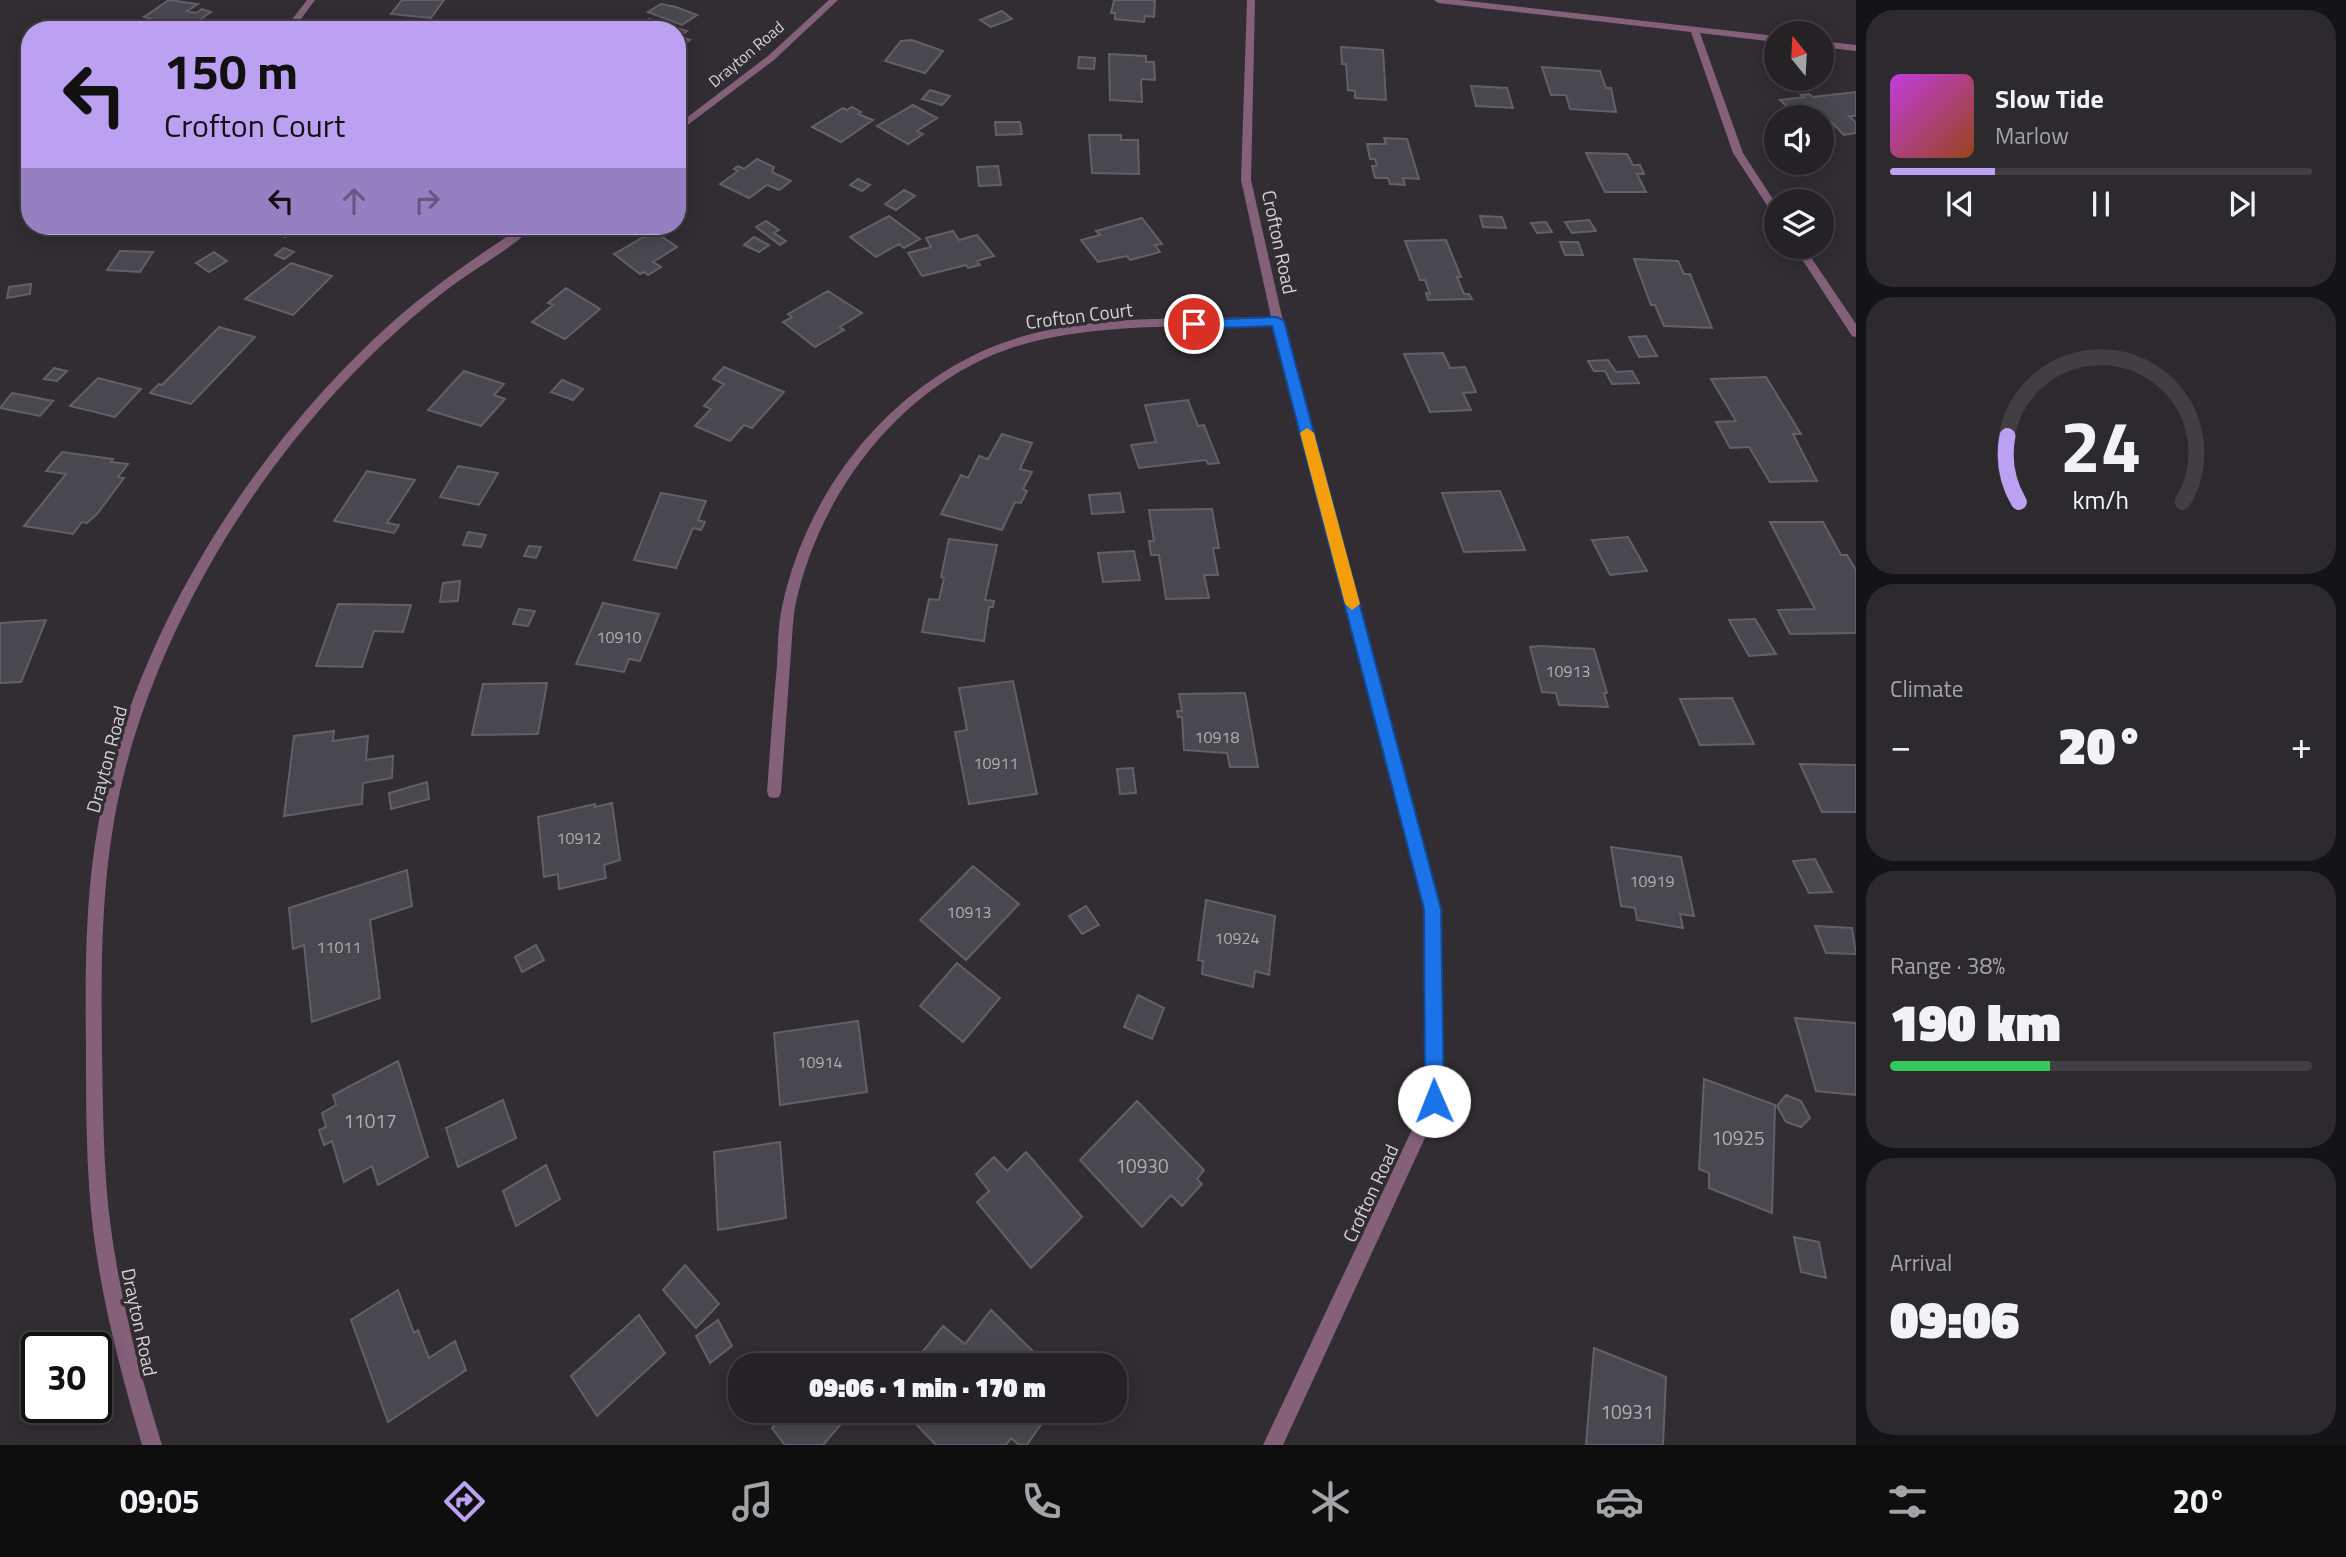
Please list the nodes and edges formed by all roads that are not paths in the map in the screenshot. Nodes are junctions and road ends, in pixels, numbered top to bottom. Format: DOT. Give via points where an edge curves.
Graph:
graph roads {
  1 [pos="311,0"];
  2 [pos="834,0"];
  3 [pos="1251,0"];
  4 [pos="1438,0"];
  5 [pos="295,21"];
  6 [pos="1695,30"];
  7 [pos="1764,38"];
  8 [pos="1834,45"];
  9 [pos="1856,47"];
  10 [pos="686,123"];
  11 [pos="1764,193"];
  12 [pos="518,235"];
  13 [pos="1808,259"];
  14 [pos="1277,321"];
  15 [pos="1856,333"];
  16 [pos="774,792"];
  17 [pos="152,1445"];
  18 [pos="1273,1445"];
  1 -- 5 [label="street"];
  2 -- 10 [label="street, Drayton Road" via="771,58"];
  3 -- 14 [label="street, Crofton Road" via="1246,180"];
  4 -- 6 [label="street"];
  6 -- 7 [label="street"];
  6 -- 11 [label="street" via="1738,153"];
  8 -- 9 [label="street"];
  12 -- 17 [label="street, Drayton Road" via="417,308 363,356 265,468 178,612 143,696 114,787 93,971 95,1124 104,1247 130,1377"];
  13 -- 15 [label="street"];
  14 -- 16 [label="street, Crofton Court" via="1111,327 1009,344 937,382 898,412 857,456 822,507 801,555 788,608"];
  14 -- 18 [label="street, Crofton Road" via="1433,909 1434,1101"];
}
